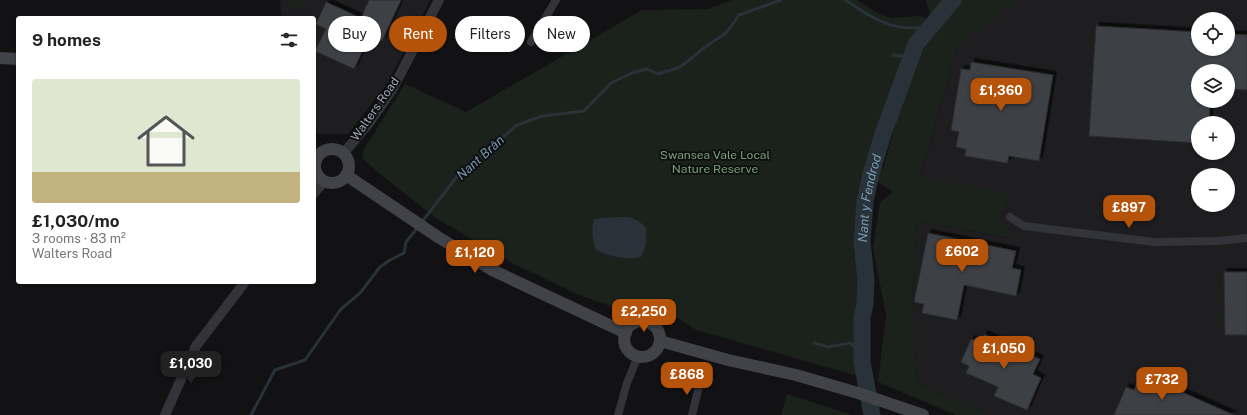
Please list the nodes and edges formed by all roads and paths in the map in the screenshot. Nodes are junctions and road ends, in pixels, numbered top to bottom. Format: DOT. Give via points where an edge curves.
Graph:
graph roads {
  1 [pos="439,0"];
  2 [pos="556,0"];
  3 [pos="531,42"];
  4 [pos="0,58"];
  5 [pos="16,59"];
  6 [pos="316,154"];
  7 [pos="343,154"];
  8 [pos="316,173"];
  9 [pos="346,175"];
  10 [pos="324,181"];
  11 [pos="316,191"];
  12 [pos="1010,217"];
  13 [pos="1247,238"];
  14 [pos="243,284"];
  15 [pos="626,333"];
  16 [pos="660,341"];
  17 [pos="638,356"];
  18 [pos="700,382"];
  19 [pos="165,415"];
  20 [pos="618,415"];
  21 [pos="692,415"];
  22 [pos="923,415"];
  1 -- 7 [label="street, Walters Road" via="392,90"];
  2 -- 3 [label="street"];
  4 -- 5 [label="main road"];
  6 -- 7 [label="main road" via="331,150 338,150"];
  7 -- 9 [label="main road" via="349,164"];
  8 -- 10 [label="main road"];
  9 -- 10 [label="main road" via="337,182"];
  9 -- 15 [label="main road" via="492,270"];
  10 -- 11 [label="street"];
  12 -- 13 [label="street" via="1024,226 1154,242 1217,242"];
  14 -- 19 [label="street" via="196,346"];
  15 -- 16 [label="main road" via="634,323 647,322 657,329"];
  15 -- 17 [label="main road" via="626,347"];
  16 -- 17 [label="main road" via="653,354"];
  16 -- 22 [label="main road" via="796,375"];
  17 -- 20 [label="street"];
  18 -- 21 [label="street"];
}
